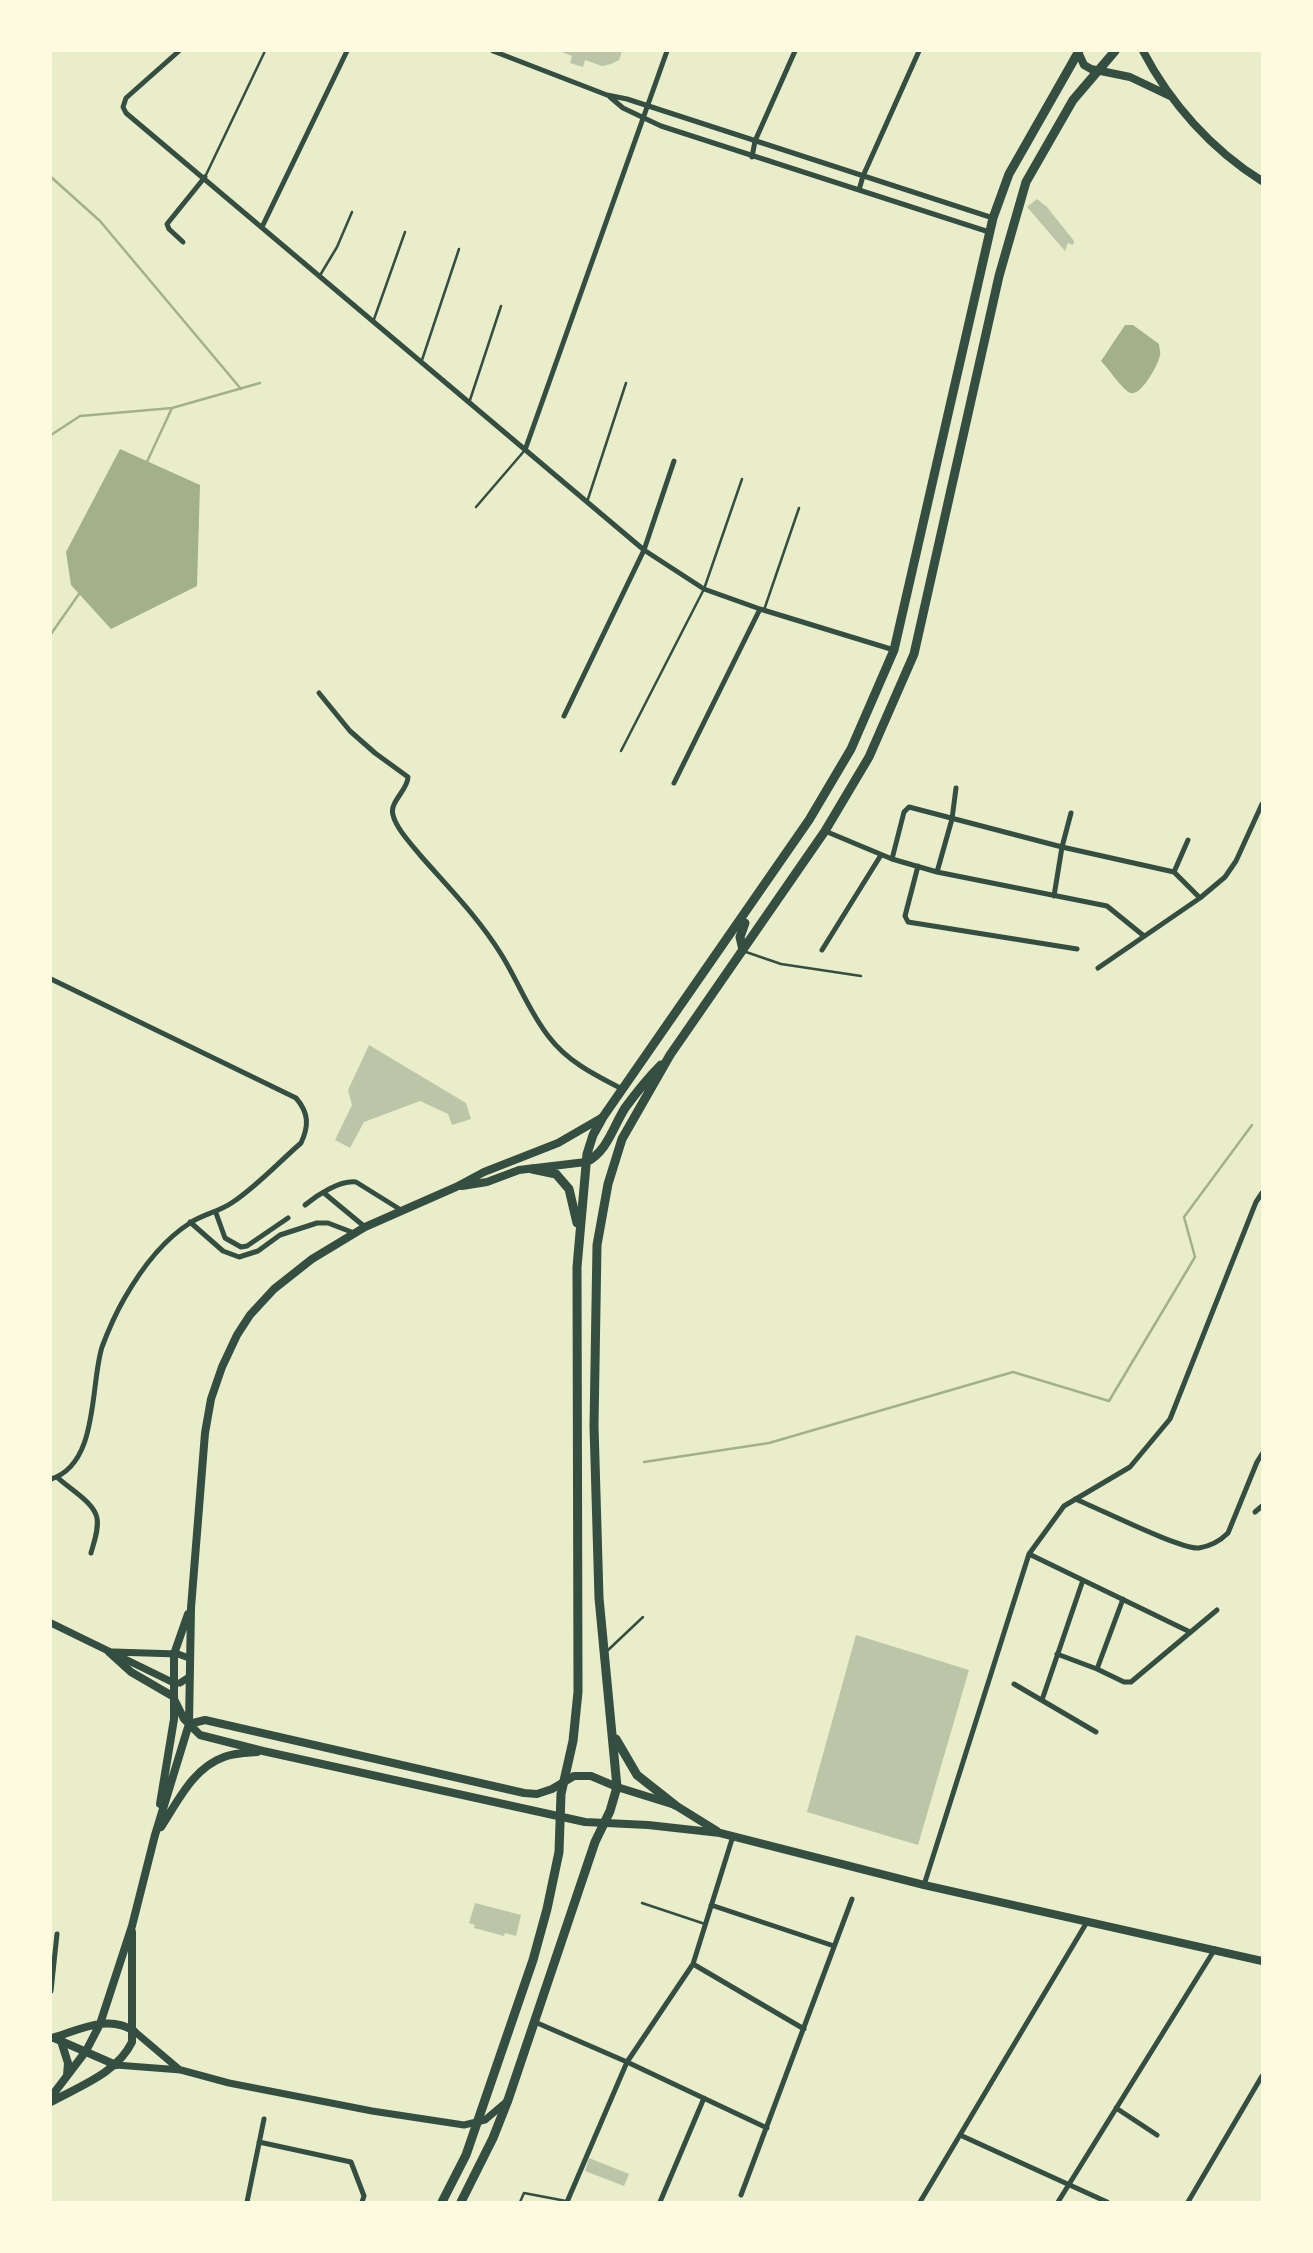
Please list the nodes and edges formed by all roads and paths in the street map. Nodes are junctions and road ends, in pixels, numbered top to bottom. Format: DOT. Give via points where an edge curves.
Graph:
graph roads {
  1 [pos="178,51"];
  2 [pos="265,51"];
  3 [pos="347,51"];
  4 [pos="493,51"];
  5 [pos="667,51"];
  6 [pos="795,51"];
  7 [pos="919,51"];
  8 [pos="1115,51"];
  9 [pos="1143,51"];
  10 [pos="1078,52"];
  11 [pos="1098,71"];
  12 [pos="607,95"];
  13 [pos="1174,99"];
  14 [pos="648,106"];
  15 [pos="643,119"];
  16 [pos="755,141"];
  17 [pos="752,157"];
  18 [pos="863,176"];
  19 [pos="205,177"];
  20 [pos="1262,181"];
  21 [pos="859,190"];
  22 [pos="352,212"];
  23 [pos="993,218"];
  24 [pos="262,227"];
  25 [pos="405,232"];
  26 [pos="989,232"];
  27 [pos="183,242"];
  28 [pos="460,249"];
  29 [pos="319,277"];
  30 [pos="501,306"];
  31 [pos="373,322"];
  32 [pos="421,363"];
  33 [pos="626,383"];
  34 [pos="469,402"];
  35 [pos="525,450"];
  36 [pos="674,461"];
  37 [pos="742,479"];
  38 [pos="587,502"];
  39 [pos="476,508"];
  40 [pos="799,508"];
  41 [pos="644,550"];
  42 [pos="704,589"];
  43 [pos="762,610"];
  44 [pos="894,650"];
  45 [pos="319,693"];
  46 [pos="564,716"];
  47 [pos="621,751"];
  48 [pos="674,783"];
  49 [pos="956,788"];
  50 [pos="1262,804"];
  51 [pos="1071,813"];
  52 [pos="952,819"];
  53 [pos="825,831"];
  54 [pos="1188,839"];
  55 [pos="1062,847"];
  56 [pos="881,855"];
  57 [pos="892,859"];
  58 [pos="918,866"];
  59 [pos="937,872"];
  60 [pos="1174,872"];
  61 [pos="766,884"];
  62 [pos="1054,897"];
  63 [pos="1200,898"];
  64 [pos="1144,936"];
  65 [pos="1077,949"];
  66 [pos="743,950"];
  67 [pos="821,950"];
  68 [pos="1098,968"];
  69 [pos="706,970"];
  70 [pos="860,976"];
  71 [pos="51,979"];
  72 [pos="686,1033"];
  73 [pos="670,1055"];
  74 [pos="622,1089"];
  75 [pos="603,1117"];
  76 [pos="586,1162"];
  77 [pos="532,1169"];
  78 [pos="456,1187"];
  79 [pos="324,1193"];
  80 [pos="1262,1193"];
  81 [pos="304,1205"];
  82 [pos="401,1210"];
  83 [pos="216,1213"];
  84 [pos="288,1218"];
  85 [pos="190,1222"];
  86 [pos="365,1227"];
  87 [pos="579,1231"];
  88 [pos="355,1233"];
  89 [pos="1262,1454"];
  90 [pos="1260,1463"];
  91 [pos="54,1478"];
  92 [pos="1075,1499"];
  93 [pos="1262,1506"];
  94 [pos="1255,1512"];
  95 [pos="92,1553"];
  96 [pos="1029,1554"];
  97 [pos="1083,1580"];
  98 [pos="1123,1599"];
  99 [pos="191,1608"];
  100 [pos="1216,1610"];
  101 [pos="643,1616"];
  102 [pos="51,1623"];
  103 [pos="1190,1632"];
  104 [pos="109,1652"];
  105 [pos="173,1654"];
  106 [pos="604,1654"];
  107 [pos="1058,1654"];
  108 [pos="189,1658"];
  109 [pos="1097,1669"];
  110 [pos="189,1677"];
  111 [pos="173,1683"];
  112 [pos="1014,1684"];
  113 [pos="175,1699"];
  114 [pos="1042,1700"];
  115 [pos="189,1724"];
  116 [pos="1096,1732"];
  117 [pos="614,1735"];
  118 [pos="263,1751"];
  119 [pos="564,1780"];
  120 [pos="163,1782"];
  121 [pos="617,1787"];
  122 [pos="675,1805"];
  123 [pos="562,1816"];
  124 [pos="604,1822"];
  125 [pos="720,1833"];
  126 [pos="155,1835"];
  127 [pos="733,1836"];
  128 [pos="924,1885"];
  129 [pos="852,1899"];
  130 [pos="642,1903"];
  131 [pos="710,1905"];
  132 [pos="1087,1923"];
  133 [pos="705,1924"];
  134 [pos="132,1926"];
  135 [pos="57,1934"];
  136 [pos="834,1947"];
  137 [pos="1215,1950"];
  138 [pos="1262,1961"];
  139 [pos="693,1964"];
  140 [pos="51,1991"];
  141 [pos="536,2022"];
  142 [pos="100,2024"];
  143 [pos="804,2029"];
  144 [pos="134,2031"];
  145 [pos="54,2039"];
  146 [pos="86,2051"];
  147 [pos="627,2062"];
  148 [pos="116,2065"];
  149 [pos="181,2070"];
  150 [pos="1262,2076"];
  151 [pos="66,2078"];
  152 [pos="704,2098"];
  153 [pos="51,2099"];
  154 [pos="508,2101"];
  155 [pos="1116,2108"];
  156 [pos="264,2119"];
  157 [pos="477,2123"];
  158 [pos="767,2129"];
  159 [pos="960,2135"];
  160 [pos="1157,2135"];
  161 [pos="259,2142"];
  162 [pos="1068,2186"];
  163 [pos="741,2195"];
  164 [pos="247,2202"];
  165 [pos="362,2202"];
  166 [pos="442,2202"];
  167 [pos="461,2202"];
  168 [pos="520,2202"];
  169 [pos="569,2202"];
  170 [pos="660,2202"];
  171 [pos="920,2202"];
  172 [pos="1058,2202"];
  173 [pos="1107,2202"];
  174 [pos="1188,2202"];
  1 -- 19 [label="street" via="126,98 123,107"];
  2 -- 19 [label="lane"];
  3 -- 24 [label="street"];
  4 -- 12 [label="street"];
  5 -- 14 [label="street"];
  6 -- 16 [label="street"];
  7 -- 18 [label="street"];
  8 -- 11 [label="main road"];
  9 -- 13 [label="main road"];
  10 -- 11 [label="main road" via="1084,65"];
  10 -- 23 [label="main road" via="1009,174"];
  11 -- 13 [label="main road" via="1130,77"];
  11 -- 53 [label="main road" via="1073,100 1026,182 999,276 914,654 869,757"];
  12 -- 14 [label="street"];
  12 -- 15 [label="street"];
  13 -- 20 [label="main road" via="1196,127"];
  14 -- 15 [label="street"];
  14 -- 16 [label="street"];
  15 -- 17 [label="street"];
  15 -- 35 [label="street"];
  16 -- 17 [label="street"];
  16 -- 18 [label="street"];
  17 -- 21 [label="street"];
  18 -- 21 [label="street"];
  18 -- 23 [label="street"];
  19 -- 24 [label="street"];
  19 -- 27 [label="street" via="167,224"];
  21 -- 26 [label="street"];
  22 -- 29 [label="lane"];
  23 -- 26 [label="main road"];
  24 -- 29 [label="street"];
  25 -- 31 [label="lane"];
  26 -- 44 [label="main road"];
  28 -- 32 [label="lane"];
  29 -- 31 [label="street"];
  30 -- 34 [label="lane"];
  31 -- 32 [label="street"];
  32 -- 34 [label="street"];
  33 -- 38 [label="lane"];
  34 -- 35 [label="street"];
  35 -- 38 [label="street"];
  35 -- 39 [label="lane"];
  36 -- 41 [label="street"];
  37 -- 42 [label="lane"];
  38 -- 41 [label="street"];
  40 -- 43 [label="lane"];
  41 -- 42 [label="street"];
  41 -- 46 [label="street"];
  42 -- 43 [label="street"];
  42 -- 47 [label="lane"];
  43 -- 44 [label="street"];
  43 -- 48 [label="street"];
  44 -- 61 [label="main road" via="850,749"];
  45 -- 74 [label="street" via="350,731 408,777 393,807 394,819 481,923 548,1037 583,1068"];
  49 -- 52 [label="street"];
  50 -- 63 [label="street" via="1236,861"];
  51 -- 55 [label="street"];
  52 -- 55 [label="street"];
  52 -- 57 [label="street" via="907,808"];
  52 -- 59 [label="street"];
  53 -- 56 [label="street"];
  53 -- 66 [label="main road"];
  54 -- 60 [label="street"];
  55 -- 60 [label="street"];
  55 -- 62 [label="street"];
  56 -- 57 [label="street"];
  56 -- 67 [label="street"];
  57 -- 58 [label="street"];
  58 -- 59 [label="street"];
  58 -- 65 [label="street" via="905,916 908,922"];
  59 -- 62 [label="street"];
  60 -- 63 [label="street"];
  61 -- 66 [label="main road" via="741,932"];
  61 -- 69 [label="main road"];
  62 -- 64 [label="street" via="1108,907"];
  63 -- 64 [label="street"];
  64 -- 68 [label="street"];
  66 -- 70 [label="lane" via="781,964"];
  66 -- 72 [label="main road"];
  69 -- 72 [label="main road" via="714,980"];
  69 -- 74 [label="main road"];
  71 -- 83 [label="street" via="296,1098 304,1108 306,1132 301,1143"];
  72 -- 73 [label="main road"];
  73 -- 76 [label="main road" via="625,1109 603,1149"];
  73 -- 106 [label="main road" via="619,1148 597,1245 594,1426"];
  74 -- 75 [label="main road"];
  75 -- 76 [label="main road"];
  75 -- 78 [label="main road" via="558,1143"];
  76 -- 77 [label="main road"];
  76 -- 87 [label="main road"];
  77 -- 78 [label="main road"];
  77 -- 87 [label="main road" via="556,1174 569,1189"];
  78 -- 82 [label="main road"];
  79 -- 81 [label="street"];
  79 -- 82 [label="street" via="356,1182"];
  79 -- 86 [label="street"];
  80 -- 92 [label="street" via="1170,1419 1130,1467"];
  82 -- 86 [label="main road"];
  83 -- 84 [label="street" via="225,1238 241,1247"];
  83 -- 85 [label="street"];
  85 -- 88 [label="street" via="223,1251 239,1257 258,1251 280,1235 317,1223"];
  85 -- 91 [label="street" via="160,1249 124,1298 102,1348 88,1433 74,1462"];
  86 -- 88 [label="main road"];
  87 -- 119 [label="main road" via="578,1692"];
  88 -- 99 [label="main road" via="274,1289 250,1315 222,1367 205,1433"];
  89 -- 90 [label="street"];
  90 -- 92 [label="street" via="1228,1533 1220,1541 1197,1548"];
  91 -- 95 [label="street" via="96,1514"];
  92 -- 96 [label="street" via="1064,1506"];
  93 -- 94 [label="street"];
  96 -- 97 [label="street"];
  96 -- 128 [label="street"];
  97 -- 98 [label="street"];
  97 -- 107 [label="street"];
  98 -- 103 [label="street"];
  98 -- 109 [label="street"];
  99 -- 105 [label="main road"];
  99 -- 108 [label="main road"];
  100 -- 103 [label="street"];
  101 -- 106 [label="lane"];
  102 -- 104 [label="street"];
  103 -- 109 [label="street" via="1131,1682"];
  104 -- 105 [label="street"];
  104 -- 111 [label="street"];
  104 -- 113 [label="main road" via="131,1672"];
  105 -- 108 [label="street"];
  105 -- 111 [label="main road"];
  106 -- 117 [label="main road"];
  107 -- 109 [label="street"];
  107 -- 114 [label="street"];
  108 -- 110 [label="main road"];
  110 -- 111 [label="street"];
  110 -- 115 [label="main road"];
  111 -- 113 [label="main road"];
  112 -- 114 [label="street"];
  113 -- 115 [label="main road"];
  113 -- 120 [label="main road"];
  114 -- 116 [label="street"];
  115 -- 118 [label="main road" via="200,1735"];
  115 -- 119 [label="main road" via="205,1720 524,1793 545,1791"];
  115 -- 120 [label="main road"];
  115 -- 126 [label="main road"];
  117 -- 121 [label="main road"];
  117 -- 122 [label="main road" via="637,1775"];
  118 -- 123 [label="main road"];
  118 -- 126 [label="main road" via="227,1755 209,1763 192,1779"];
  119 -- 121 [label="main road" via="591,1776"];
  119 -- 123 [label="main road"];
  120 -- 126 [label="main road"];
  121 -- 122 [label="main road"];
  121 -- 124 [label="main road"];
  122 -- 125 [label="main road"];
  123 -- 124 [label="main road"];
  123 -- 157 [label="main road" via="559,1852 537,1947"];
  124 -- 125 [label="main road"];
  124 -- 141 [label="main road"];
  125 -- 127 [label="main road"];
  126 -- 134 [label="main road"];
  127 -- 128 [label="main road"];
  127 -- 131 [label="street"];
  128 -- 132 [label="main road"];
  129 -- 136 [label="street"];
  130 -- 133 [label="lane"];
  131 -- 133 [label="street"];
  131 -- 136 [label="street"];
  132 -- 137 [label="main road"];
  132 -- 159 [label="street"];
  133 -- 139 [label="street"];
  134 -- 142 [label="main road"];
  134 -- 144 [label="main road"];
  135 -- 140 [label="street"];
  136 -- 143 [label="street"];
  137 -- 138 [label="main road"];
  137 -- 155 [label="street"];
  139 -- 143 [label="street"];
  139 -- 147 [label="street"];
  141 -- 147 [label="street"];
  141 -- 154 [label="main road"];
  142 -- 144 [label="main road" via="122,2023"];
  142 -- 145 [label="main road"];
  142 -- 146 [label="main road"];
  143 -- 158 [label="street"];
  144 -- 148 [label="main road" via="127,2053"];
  144 -- 149 [label="street"];
  145 -- 146 [label="main road"];
  145 -- 151 [label="main road" via="68,2063"];
  146 -- 148 [label="main road"];
  146 -- 151 [label="main road"];
  147 -- 152 [label="street"];
  147 -- 169 [label="street"];
  148 -- 149 [label="street"];
  148 -- 153 [label="main road"];
  149 -- 157 [label="street" via="372,2110 464,2125"];
  150 -- 174 [label="street"];
  151 -- 153 [label="main road"];
  152 -- 158 [label="street"];
  152 -- 170 [label="street"];
  154 -- 157 [label="street"];
  154 -- 167 [label="main road"];
  155 -- 160 [label="street"];
  155 -- 162 [label="street"];
  156 -- 161 [label="street"];
  157 -- 166 [label="main road"];
  158 -- 163 [label="street"];
  159 -- 162 [label="street"];
  159 -- 171 [label="street"];
  161 -- 164 [label="street"];
  161 -- 165 [label="street" via="351,2162 364,2196"];
  162 -- 172 [label="street"];
  162 -- 173 [label="street"];
  168 -- 169 [label="lane" via="524,2193"];
}
